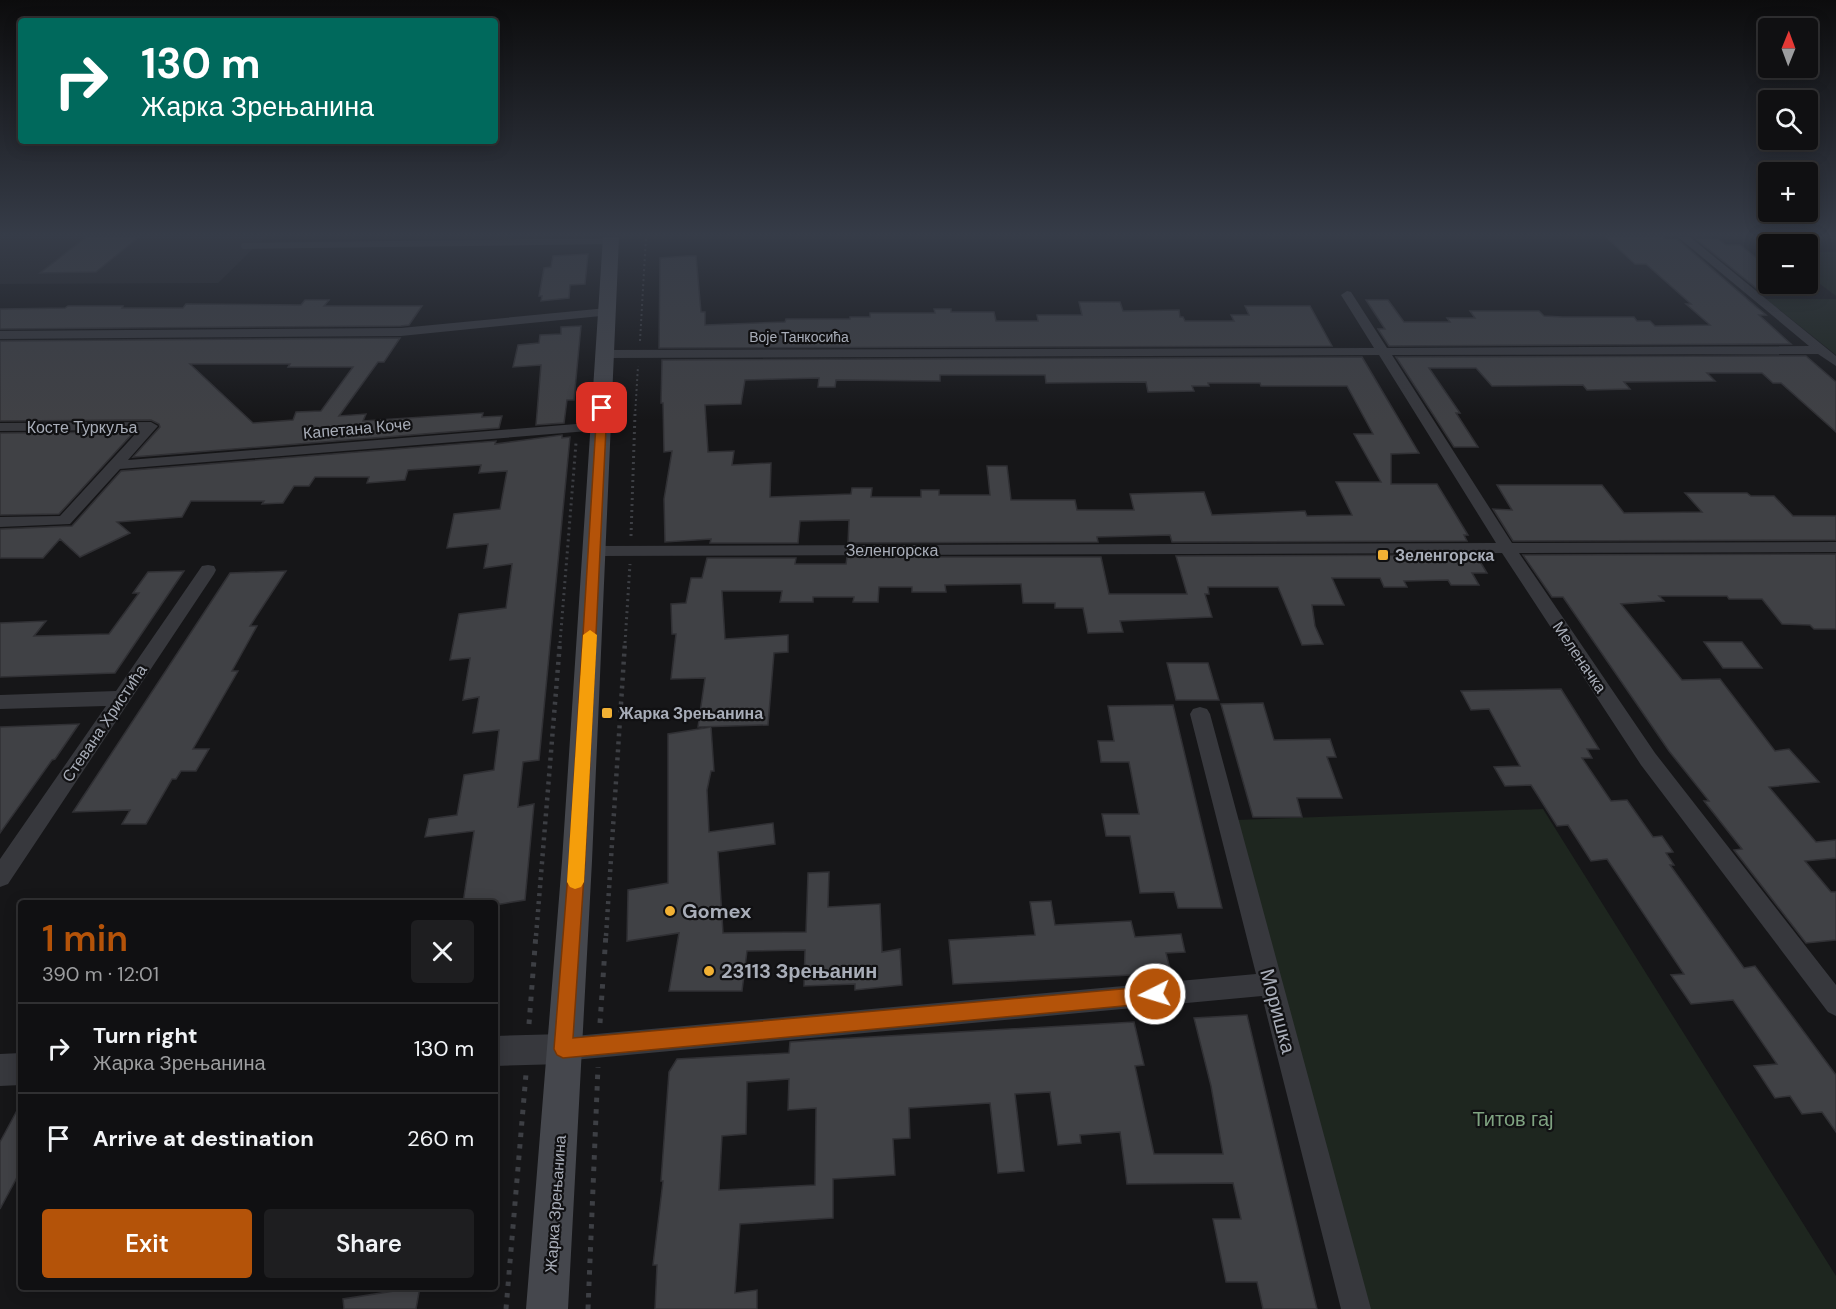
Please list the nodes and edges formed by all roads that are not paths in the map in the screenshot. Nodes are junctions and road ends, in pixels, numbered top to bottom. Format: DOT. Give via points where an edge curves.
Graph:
graph roads {
  1 [pos="608,298"];
  2 [pos="1349,298"];
  3 [pos="1758,298"];
  4 [pos="607,312"];
  5 [pos="0,335"];
  6 [pos="1821,350"];
  7 [pos="1382,351"];
  8 [pos="605,354"];
  9 [pos="1836,362"];
  10 [pos="601,426"];
  11 [pos="0,428"];
  12 [pos="116,465"];
  13 [pos="0,522"];
  14 [pos="1836,547"];
  15 [pos="1507,548"];
  16 [pos="595,551"];
  17 [pos="208,570"];
  18 [pos="122,698"];
  19 [pos="0,702"];
  20 [pos="1200,714"];
  21 [pos="0,877"];
  22 [pos="1270,984"];
  23 [pos="1836,1004"];
  24 [pos="563,1048"];
  25 [pos="498,1051"];
  26 [pos="18,1069"];
  27 [pos="0,1070"];
  28 [pos="547,1309"];
  29 [pos="1356,1309"];
  1 -- 4 [label="main road, Жарка Зрењанина"];
  2 -- 7 [label="street, Меленачка"];
  3 -- 6 [label="street"];
  4 -- 5 [label="street" via="401,332"];
  4 -- 8 [label="main road, Жарка Зрењанина"];
  6 -- 7 [label="street, Воје Танкосића"];
  6 -- 9 [label="street"];
  7 -- 8 [label="street, Воје Танкосића"];
  7 -- 15 [label="street, Меленачка"];
  8 -- 10 [label="main road, Жарка Зрењанина"];
  10 -- 12 [label="street, Капетана Коче"];
  10 -- 16 [label="main road, Жарка Зрењанина"];
  11 -- 12 [label="street, Косте Туркуља" via="151,426"];
  12 -- 13 [label="street, Косте Туркуља" via="64,521"];
  14 -- 15 [label="street, Зеленгорска"];
  15 -- 16 [label="street, Зеленгорска"];
  15 -- 23 [label="street, Меленачка" via="1648,759"];
  16 -- 24 [label="main road, Жарка Зрењанина"];
  17 -- 18 [label="street, Стевана Христића"];
  18 -- 19 [label="street"];
  18 -- 21 [label="street, Стевана Христића"];
  20 -- 22 [label="street, Моришка"];
  22 -- 24 [label="street"];
  22 -- 29 [label="street, Моришка"];
  24 -- 25 [label="street"];
  24 -- 28 [label="main road, Жарка Зрењанина"];
  26 -- 27 [label="street"];
}
